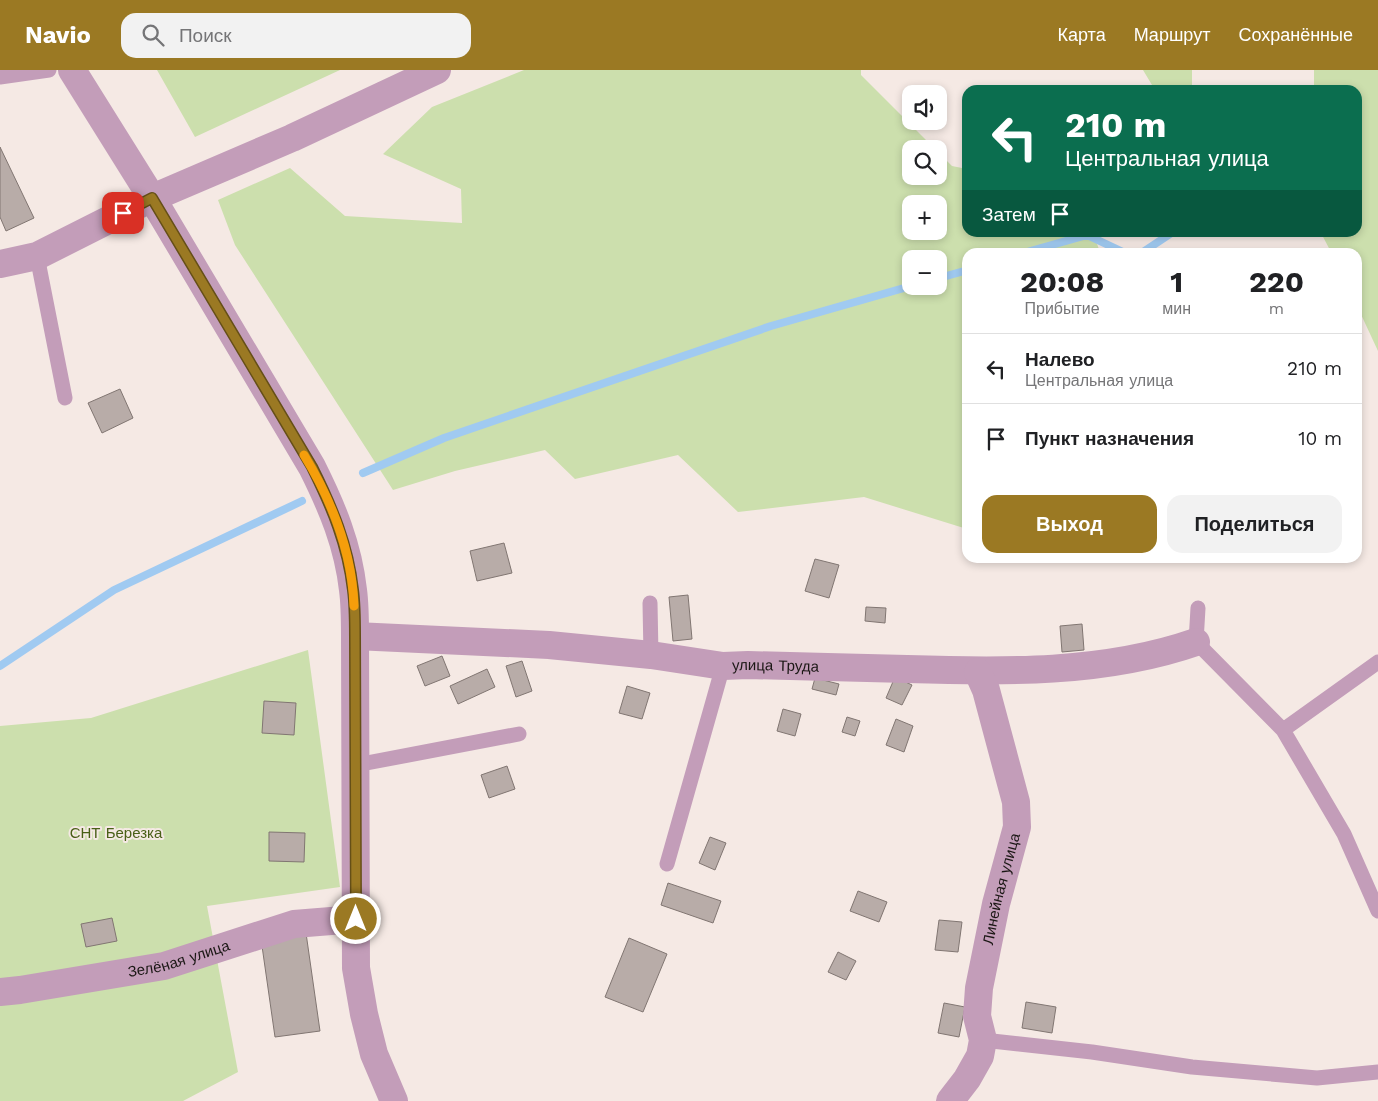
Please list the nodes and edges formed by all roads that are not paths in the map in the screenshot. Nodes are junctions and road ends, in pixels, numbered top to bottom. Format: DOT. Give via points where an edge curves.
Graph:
graph roads {
  1 [pos="49,70"];
  2 [pos="72,70"];
  3 [pos="437,70"];
  4 [pos="0,77"];
  5 [pos="152,198"];
  6 [pos="37,256"];
  7 [pos="0,264"];
  8 [pos="65,398"];
  9 [pos="650,603"];
  10 [pos="1198,608"];
  11 [pos="355,636"];
  12 [pos="1196,642"];
  13 [pos="651,655"];
  14 [pos="1378,662"];
  15 [pos="724,666"];
  16 [pos="978,672"];
  17 [pos="1283,730"];
  18 [pos="519,734"];
  19 [pos="356,765"];
  20 [pos="667,864"];
  21 [pos="1378,911"];
  22 [pos="356,919"];
  23 [pos="0,992"];
  24 [pos="982,1040"];
  25 [pos="1378,1072"];
  26 [pos="394,1101"];
  27 [pos="950,1101"];
  1 -- 4 [label="lane"];
  2 -- 5 [label="street"];
  3 -- 5 [label="street" via="292,138"];
  5 -- 6 [label="street"];
  5 -- 11 [label="street" via="312,467 333,509 346,549 354,590"];
  6 -- 7 [label="street"];
  6 -- 8 [label="lane"];
  9 -- 13 [label="lane"];
  10 -- 12 [label="lane"];
  11 -- 13 [label="street, улица Труда" via="548,645"];
  11 -- 19 [label="street"];
  12 -- 16 [label="street, улица Труда" via="1169,652 1079,667"];
  12 -- 17 [label="lane"];
  13 -- 15 [label="street, улица Труда"];
  14 -- 17 [label="lane"];
  15 -- 16 [label="street, улица Труда" via="748,664"];
  15 -- 20 [label="lane"];
  16 -- 24 [label="street, Линейная улица" via="986,690 1016,802 1017,826 996,904 979,988 977,1016"];
  17 -- 21 [label="lane" via="1344,834"];
  18 -- 19 [label="lane"];
  19 -- 22 [label="street"];
  22 -- 23 [label="street, Зелёная улица" via="294,924 164,966"];
  22 -- 26 [label="street" via="356,968 364,1014 374,1054"];
  24 -- 25 [label="lane" via="1192,1067 1317,1078"];
  24 -- 27 [label="street, Линейная улица" via="980,1056"];
}
